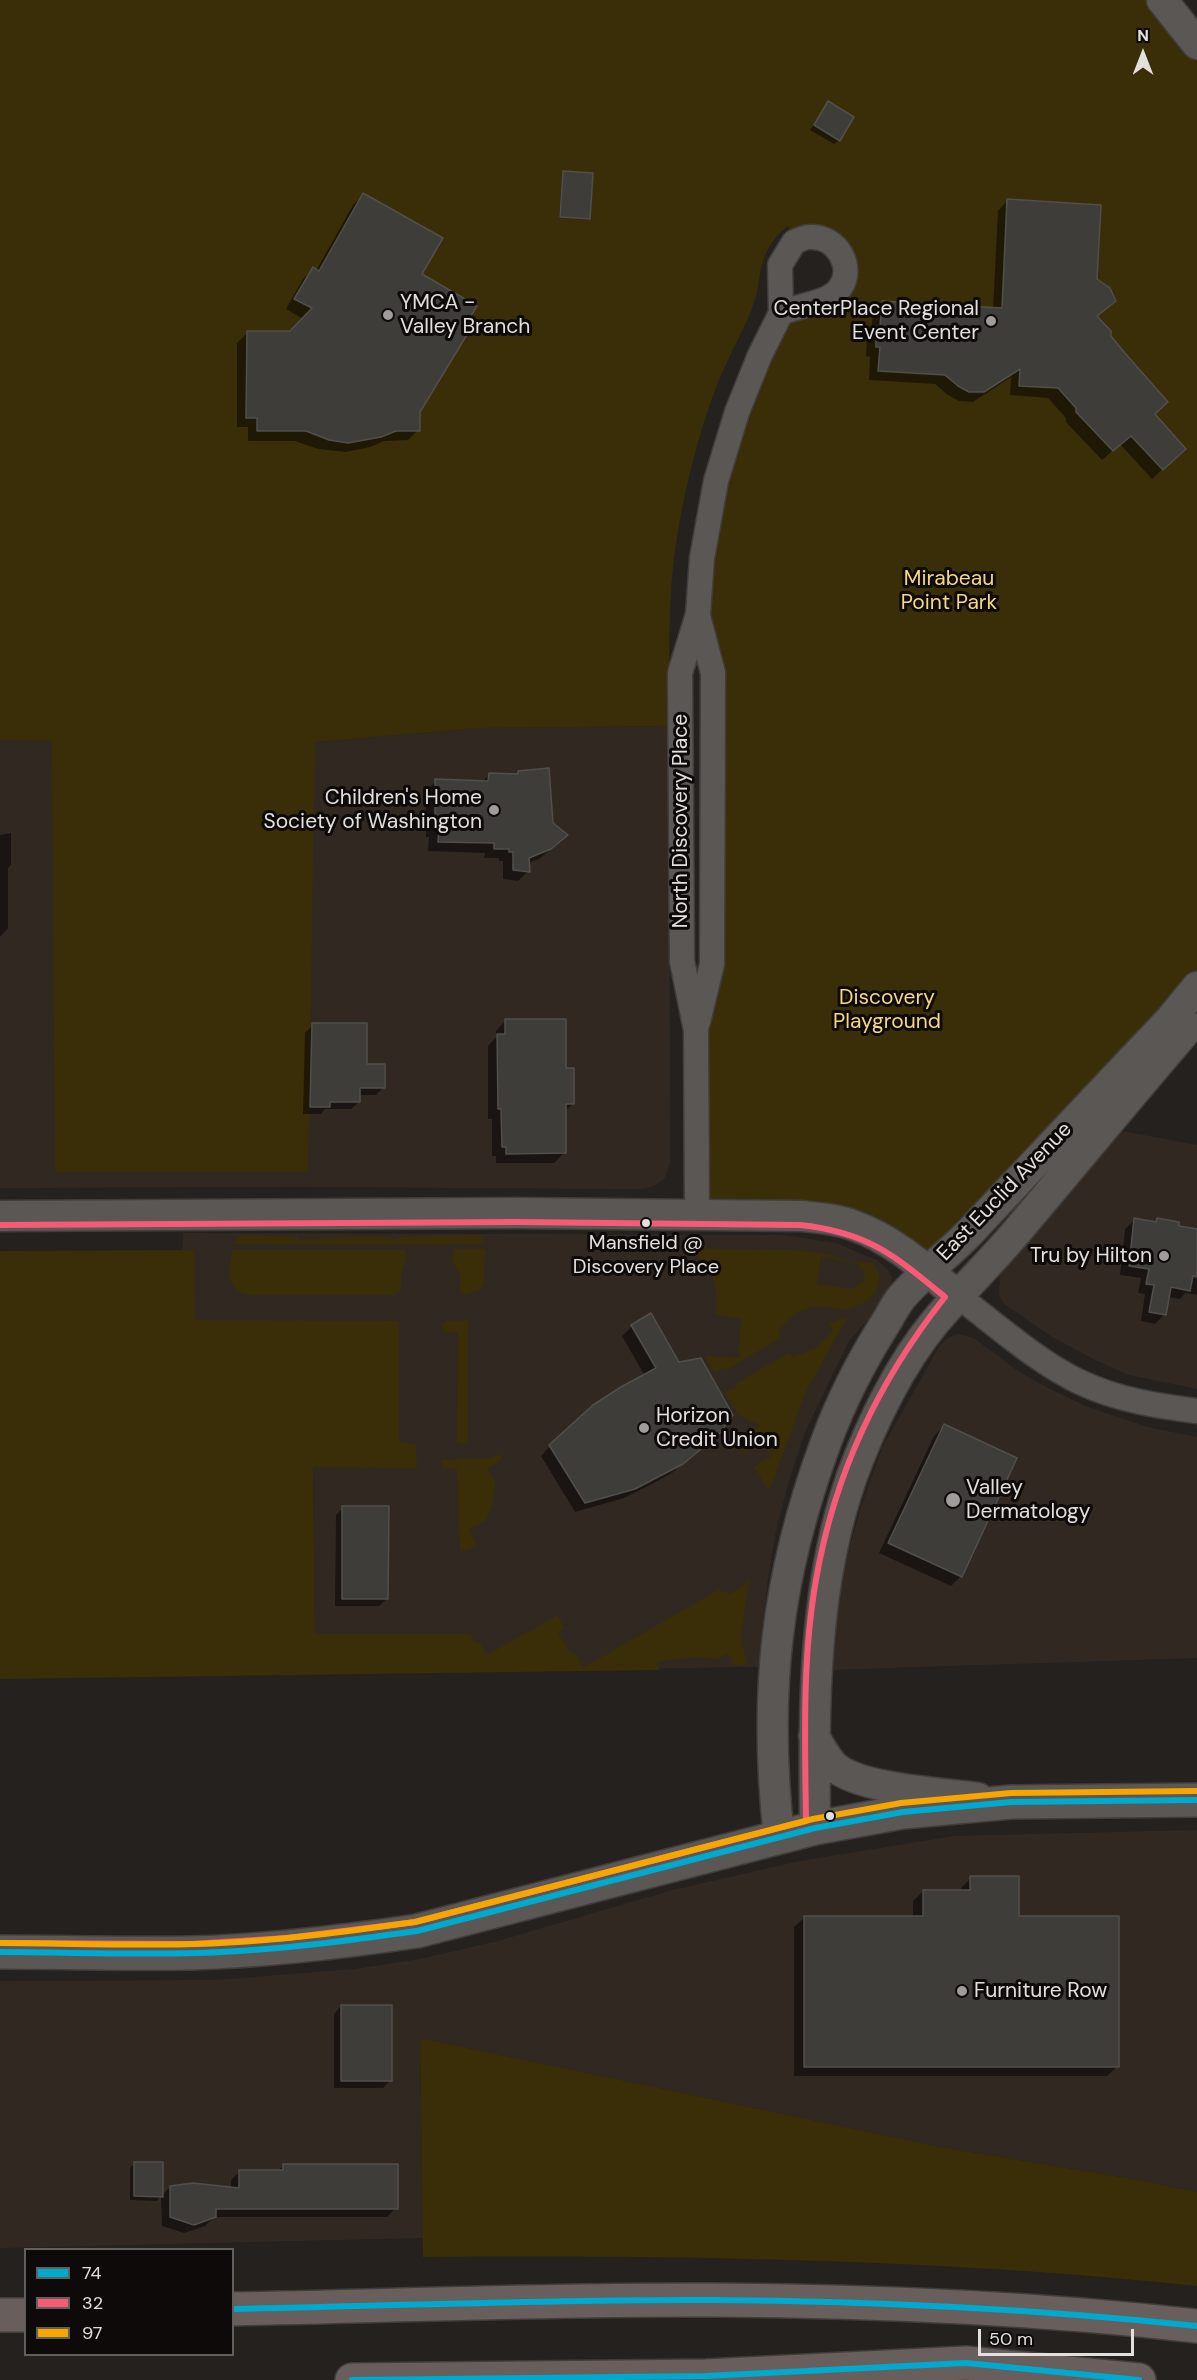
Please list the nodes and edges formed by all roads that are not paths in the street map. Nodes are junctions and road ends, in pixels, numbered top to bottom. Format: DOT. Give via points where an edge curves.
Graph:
graph roads {
  1 [pos="1162,0"];
  2 [pos="1197,44"];
  3 [pos="781,313"];
  4 [pos="698,614"];
  5 [pos="1197,987"];
  6 [pos="1197,1018"];
  7 [pos="696,1030"];
  8 [pos="0,1215"];
  9 [pos="697,1215"];
  10 [pos="928,1272"];
  11 [pos="958,1296"];
  12 [pos="1197,1411"];
  13 [pos="814,1736"];
  14 [pos="1197,1800"];
  15 [pos="1011,1802"];
  16 [pos="815,1828"];
  17 [pos="779,1837"];
  18 [pos="0,1952"];
  19 [pos="234,2309"];
  20 [pos="24,2314"];
  21 [pos="0,2315"];
  22 [pos="1197,2326"];
  23 [pos="706,2376"];
  24 [pos="352,2380"];
  25 [pos="760,2380"];
  26 [pos="1139,2380"];
  1 -- 2 [label="street"];
  3 -- 4 [label="street, North Discovery Place" via="728,438 708,520"];
  4 -- 7 [label="street, North Discovery Place" via="713,673 712,964"];
  4 -- 7 [label="street, North Discovery Place" via="680,673 682,961"];
  5 -- 10 [label="street, East Euclid Avenue" via="1170,1020"];
  6 -- 11 [label="street, East Euclid Avenue"];
  7 -- 9 [label="street, North Discovery Place"];
  8 -- 9 [label="street"];
  9 -- 10 [label="street" via="836,1220 873,1233"];
  10 -- 11 [label="street"];
  10 -- 17 [label="street, East Euclid Avenue" via="901,1299 840,1404 791,1549 778,1620 773,1678 774,1789"];
  11 -- 12 [label="street" via="1081,1383 1141,1404"];
  11 -- 13 [label="street, East Euclid Avenue" via="934,1323 884,1402 852,1476 823,1593"];
  13 -- 15 [label="street" via="834,1766 848,1775 873,1783"];
  13 -- 16 [label="street, East Euclid Avenue"];
  14 -- 15 [label="main road"];
  15 -- 16 [label="main road" via="903,1812"];
  16 -- 17 [label="main road"];
  17 -- 18 [label="main road" via="417,1931 288,1947 191,1953"];
  19 -- 22 [label="highway" via="711,2300 851,2302"];
  20 -- 21 [label="highway"];
  23 -- 24 [label="highway"];
  23 -- 25 [label="highway"];
  23 -- 26 [label="highway" via="966,2363"];
}
